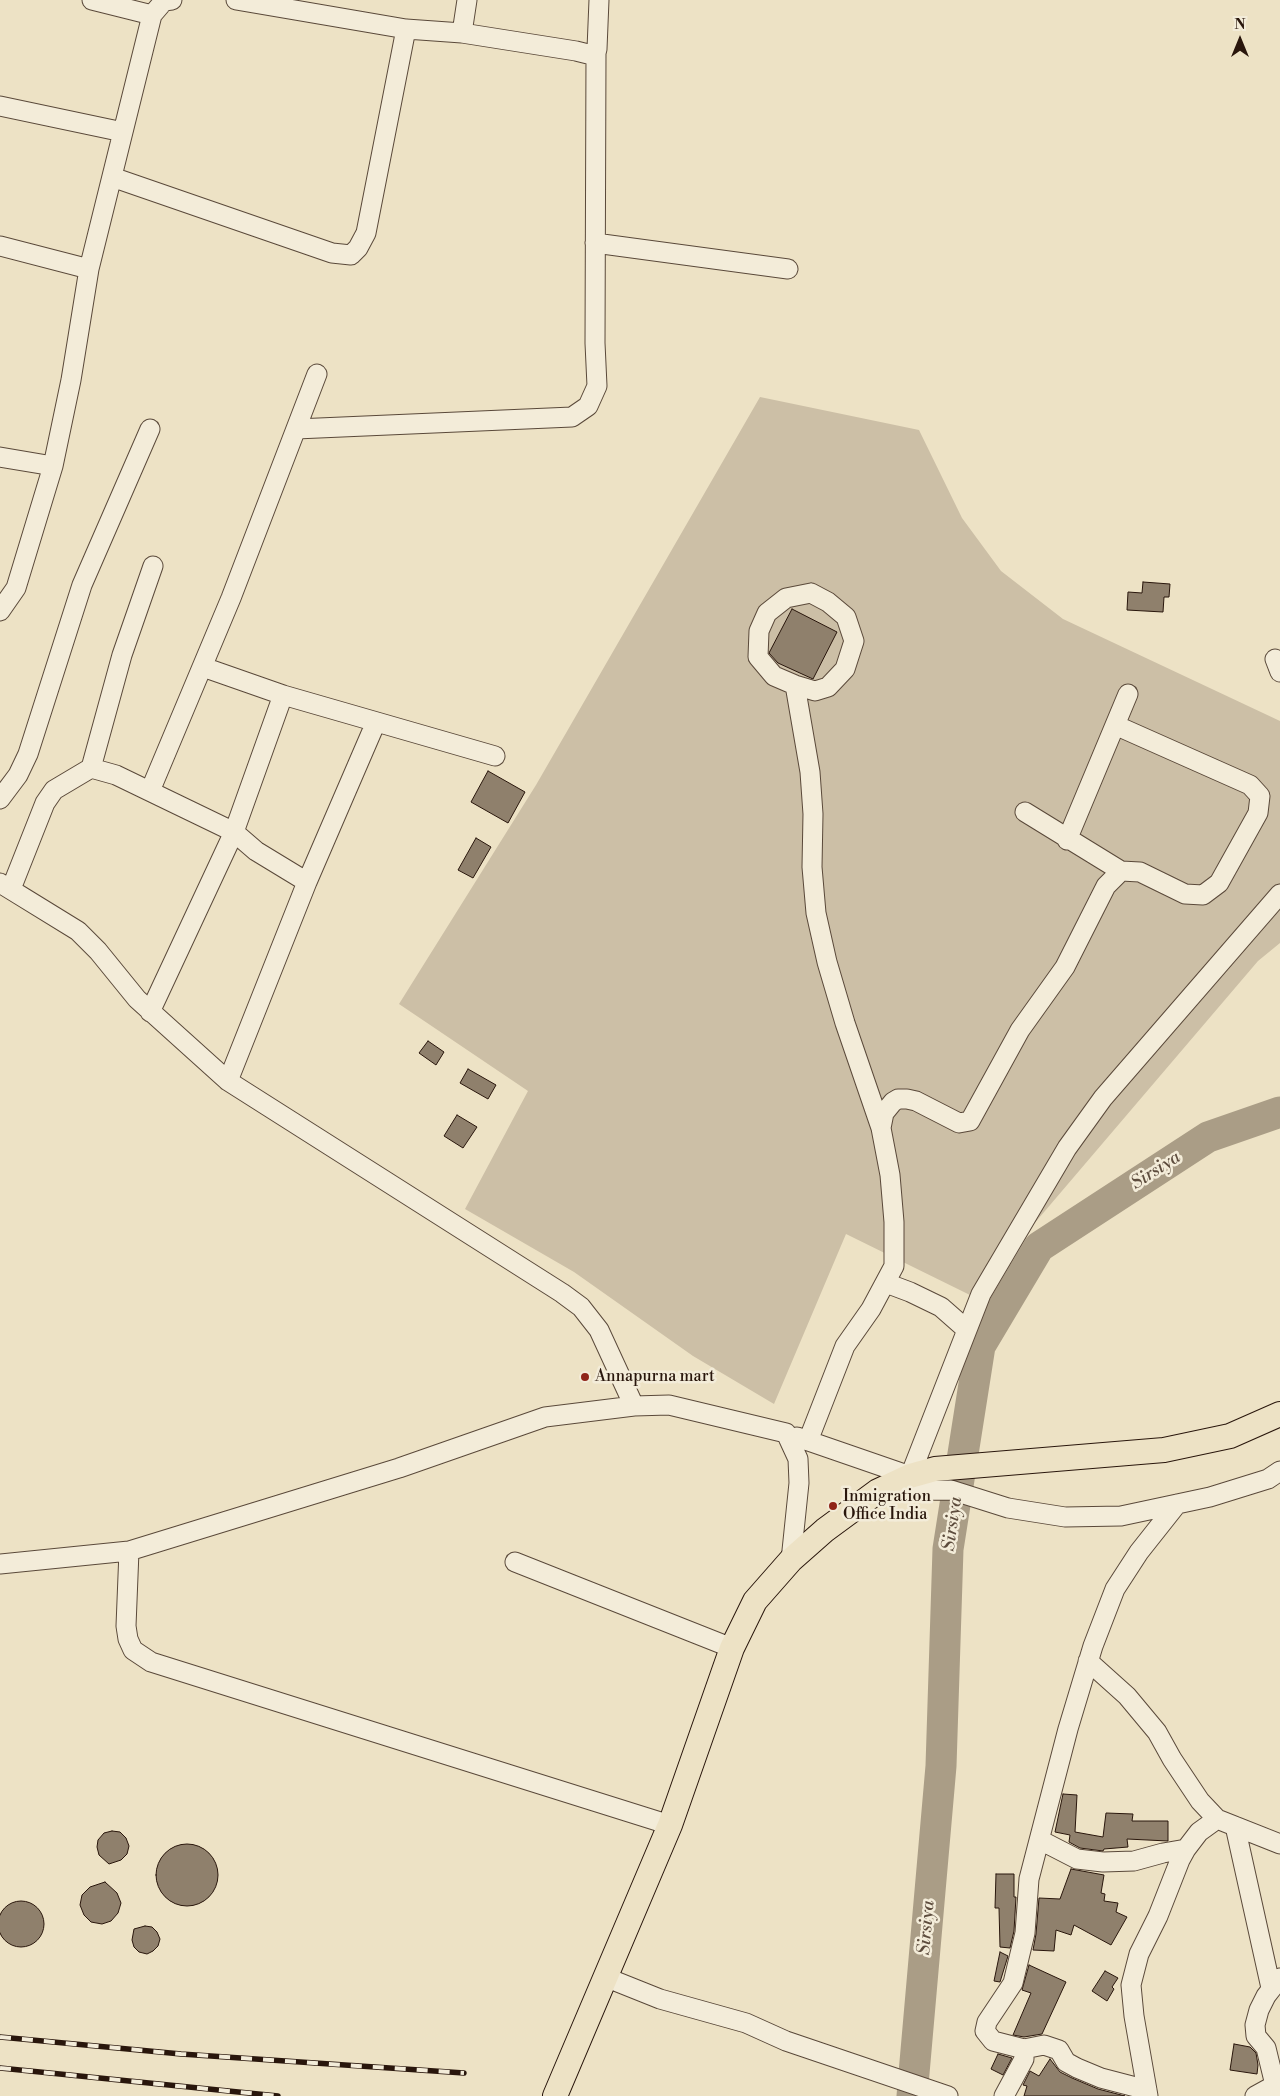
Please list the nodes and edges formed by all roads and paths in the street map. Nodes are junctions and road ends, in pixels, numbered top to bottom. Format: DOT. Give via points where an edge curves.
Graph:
graph roads {
  1 [pos="92,0"];
  2 [pos="172,0"];
  3 [pos="236,0"];
  4 [pos="467,0"];
  5 [pos="599,0"];
  6 [pos="152,15"];
  7 [pos="406,30"];
  8 [pos="462,33"];
  9 [pos="596,54"];
  10 [pos="0,106"];
  11 [pos="123,132"];
  12 [pos="112,177"];
  13 [pos="595,244"];
  14 [pos="0,246"];
  15 [pos="89,269"];
  16 [pos="788,269"];
  17 [pos="318,374"];
  18 [pos="150,429"];
  19 [pos="296,429"];
  20 [pos="0,457"];
  21 [pos="53,466"];
  22 [pos="153,566"];
  23 [pos="0,611"];
  24 [pos="203,667"];
  25 [pos="795,686"];
  26 [pos="1128,694"];
  27 [pos="283,695"];
  28 [pos="376,722"];
  29 [pos="1115,725"];
  30 [pos="495,756"];
  31 [pos="91,768"];
  32 [pos="150,791"];
  33 [pos="0,799"];
  34 [pos="1025,812"];
  35 [pos="234,832"];
  36 [pos="1067,840"];
  37 [pos="1121,871"];
  38 [pos="307,882"];
  39 [pos="6,886"];
  40 [pos="1280,894"];
  41 [pos="150,1012"];
  42 [pos="228,1082"];
  43 [pos="881,1128"];
  44 [pos="886,1284"];
  45 [pos="966,1329"];
  46 [pos="634,1406"];
  47 [pos="1280,1414"];
  48 [pos="786,1433"];
  49 [pos="808,1441"];
  50 [pos="1280,1471"];
  51 [pos="910,1476"];
  52 [pos="878,1491"];
  53 [pos="1177,1504"];
  54 [pos="129,1551"];
  55 [pos="791,1560"];
  56 [pos="515,1562"];
  57 [pos="0,1564"];
  58 [pos="732,1648"];
  59 [pos="1088,1661"];
  60 [pos="1217,1819"];
  61 [pos="670,1826"];
  62 [pos="1235,1826"];
  63 [pos="1040,1840"];
  64 [pos="1280,1844"];
  65 [pos="1186,1849"];
  66 [pos="605,1977"];
  67 [pos="1276,1983"];
  68 [pos="1024,2049"];
  69 [pos="1277,2088"];
  70 [pos="1147,2093"];
  71 [pos="555,2096"];
  72 [pos="948,2096"];
  73 [pos="1004,2096"];
  74 [pos="1255,2096"];
  1 -- 6 [label="street"];
  2 -- 6 [label="street" via="164,1"];
  3 -- 7 [label="street"];
  4 -- 8 [label="street"];
  5 -- 9 [label="street"];
  6 -- 11 [label="street"];
  7 -- 8 [label="street"];
  7 -- 12 [label="street" via="366,233 350,256"];
  8 -- 9 [label="street"];
  9 -- 13 [label="street"];
  10 -- 11 [label="street"];
  11 -- 12 [label="street"];
  12 -- 15 [label="street"];
  13 -- 16 [label="street"];
  13 -- 19 [label="street" via="597,386 588,406 572,417"];
  14 -- 15 [label="street"];
  15 -- 21 [label="street"];
  17 -- 19 [label="street"];
  18 -- 33 [label="street" via="82,585 28,754 18,775"];
  19 -- 24 [label="street"];
  20 -- 21 [label="street"];
  21 -- 23 [label="street" via="16,588"];
  22 -- 31 [label="street" via="122,655"];
  24 -- 27 [label="street"];
  24 -- 32 [label="street"];
  25 -- 25 [label="street" via="774,676 758,657 759,631 767,613 786,598 811,593 846,617 854,641 844,669 828,687 815,691"];
  25 -- 43 [label="street" via="810,772 816,913 845,1023"];
  26 -- 29 [label="street"];
  27 -- 28 [label="street"];
  27 -- 35 [label="street"];
  28 -- 30 [label="street"];
  28 -- 38 [label="street"];
  29 -- 36 [label="street"];
  29 -- 37 [label="street" via="1250,785 1260,796 1258,813 1219,883 1204,895 1185,894 1140,872"];
  31 -- 32 [label="street" via="116,775"];
  31 -- 39 [label="street" via="54,790"];
  32 -- 35 [label="street"];
  34 -- 36 [label="street"];
  35 -- 38 [label="street" via="256,851"];
  35 -- 41 [label="street"];
  36 -- 37 [label="street"];
  37 -- 43 [label="street" via="1106,886 1065,968 1020,1030 970,1121 959,1123 916,1101 898,1099 884,1114"];
  38 -- 42 [label="street"];
  39 -- 41 [label="street" via="78,930"];
  40 -- 45 [label="street" via="1109,1091 1072,1141 981,1294"];
  41 -- 42 [label="street"];
  42 -- 46 [label="street" via="581,1308 599,1330"];
  43 -- 44 [label="street" via="894,1222 894,1266"];
  44 -- 45 [label="street" via="941,1307"];
  44 -- 49 [label="street" via="844,1346"];
  45 -- 51 [label="street"];
  46 -- 48 [label="street" via="669,1405"];
  46 -- 54 [label="street" via="545,1417 371,1477"];
  47 -- 51 [label="main road" via="1230,1436 1164,1450 935,1469"];
  48 -- 49 [label="street"];
  48 -- 55 [label="street" via="798,1459 799,1483"];
  49 -- 51 [label="street"];
  50 -- 53 [label="street" via="1210,1497"];
  51 -- 52 [label="main road"];
  52 -- 53 [label="street" via="951,1490 1008,1508 1065,1517 1121,1516"];
  52 -- 55 [label="main road"];
  53 -- 59 [label="street" via="1139,1552 1115,1590"];
  54 -- 57 [label="street"];
  54 -- 61 [label="street" via="128,1639 133,1650 151,1662"];
  55 -- 58 [label="main road" via="755,1601"];
  56 -- 58 [label="street"];
  58 -- 61 [label="main road"];
  59 -- 60 [label="street" via="1127,1696 1157,1732 1195,1794"];
  59 -- 63 [label="street"];
  60 -- 62 [label="street"];
  60 -- 65 [label="street" via="1199,1832"];
  61 -- 66 [label="main road"];
  62 -- 64 [label="street"];
  62 -- 67 [label="street"];
  63 -- 65 [label="street" via="1077,1859 1103,1862 1134,1861"];
  63 -- 68 [label="street" via="1029,1879 1025,1933 1013,1983 987,2022 985,2031 993,2041"];
  65 -- 70 [label="street" via="1139,1954 1131,1985"];
  66 -- 71 [label="main road"];
  66 -- 72 [label="street" via="660,1999 746,2023 786,2042"];
  67 -- 69 [label="street" via="1259,2010 1255,2025 1256,2036 1266,2048"];
  68 -- 70 [label="street" via="1044,2045 1059,2050 1066,2062 1077,2068"];
  68 -- 73 [label="street" via="1024,2059"];
  69 -- 74 [label="street"];
}
